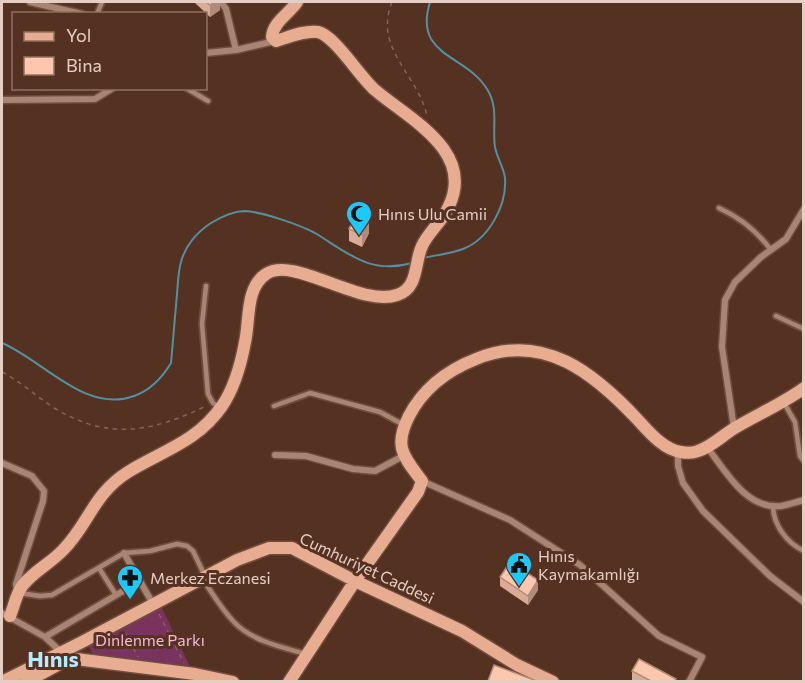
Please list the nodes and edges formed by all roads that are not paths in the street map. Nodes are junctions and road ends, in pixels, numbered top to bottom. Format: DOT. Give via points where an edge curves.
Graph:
graph roads {
  1 [pos="30,2"];
  2 [pos="221,2"];
  3 [pos="297,2"];
  4 [pos="73,12"];
  5 [pos="276,40"];
  6 [pos="236,50"];
  7 [pos="207,53"];
  8 [pos="110,90"];
  9 [pos="190,90"];
  10 [pos="2,100"];
  11 [pos="208,100"];
  12 [pos="719,208"];
  13 [pos="804,209"];
  14 [pos="771,250"];
  15 [pos="206,286"];
  16 [pos="776,316"];
  17 [pos="804,329"];
  18 [pos="804,388"];
  19 [pos="782,401"];
  20 [pos="216,405"];
  21 [pos="274,406"];
  22 [pos="404,426"];
  23 [pos="734,429"];
  24 [pos="707,447"];
  25 [pos="678,452"];
  26 [pos="275,454"];
  27 [pos="403,456"];
  28 [pos="804,461"];
  29 [pos="2,463"];
  30 [pos="422,481"];
  31 [pos="804,500"];
  32 [pos="773,506"];
  33 [pos="804,551"];
  34 [pos="124,553"];
  35 [pos="99,568"];
  36 [pos="203,577"];
  37 [pos="140,581"];
  38 [pos="355,581"];
  39 [pos="19,593"];
  40 [pos="116,595"];
  41 [pos="804,602"];
  42 [pos="155,608"];
  43 [pos="6,615"];
  44 [pos="45,637"];
  45 [pos="306,654"];
  46 [pos="63,657"];
  47 [pos="192,674"];
  48 [pos="2,681"];
  49 [pos="26,681"];
  50 [pos="232,681"];
  51 [pos="289,681"];
  52 [pos="553,681"];
  53 [pos="689,681"];
  1 -- 4 [label="street"];
  2 -- 6 [label="street"];
  3 -- 5 [label="street" via="272,31"];
  5 -- 6 [label="street"];
  5 -- 20 [label="street" via="304,32 327,35 366,82 439,142 453,168 455,182 449,206 425,238 414,279 397,295 360,292 294,271 272,271 265,275 254,288 246,339 231,392"];
  6 -- 7 [label="street"];
  8 -- 10 [label="street" via="95,99"];
  9 -- 11 [label="lane"];
  12 -- 14 [label="lane" via="736,215"];
  13 -- 14 [label="street" via="786,239"];
  14 -- 23 [label="street" via="735,282 725,300 722,347"];
  15 -- 20 [label="lane" via="202,324 208,394"];
  16 -- 17 [label="lane"];
  18 -- 19 [label="street"];
  19 -- 23 [label="street"];
  19 -- 28 [label="lane" via="794,418"];
  20 -- 39 [label="street" via="198,434 127,473 100,496 70,542 28,579"];
  21 -- 22 [label="lane" via="310,393 380,412"];
  22 -- 25 [label="street" via="421,398 448,372 483,356 520,350 555,356 584,370 669,449"];
  22 -- 27 [label="street"];
  23 -- 24 [label="street"];
  24 -- 25 [label="street"];
  24 -- 32 [label="street" via="746,494"];
  25 -- 41 [label="street" via="683,483 703,511 770,576"];
  26 -- 27 [label="street" via="306,456 375,471"];
  27 -- 30 [label="street"];
  29 -- 39 [label="street" via="32,476 44,491 16,584"];
  30 -- 38 [label="street"];
  30 -- 53 [label="street" via="510,520 580,565 659,636 702,657"];
  31 -- 32 [label="street"];
  32 -- 33 [label="lane" via="776,522 789,542"];
  34 -- 35 [label="lane"];
  34 -- 36 [label="lane" via="184,544 193,551"];
  34 -- 37 [label="street"];
  35 -- 39 [label="lane" via="52,595"];
  35 -- 40 [label="lane"];
  36 -- 38 [label="street, Cumhuriyet Caddesi" via="269,548 292,548"];
  36 -- 42 [label="street, Cumhuriyet Caddesi"];
  36 -- 45 [label="lane" via="238,626 263,641"];
  37 -- 40 [label="street"];
  37 -- 42 [label="street"];
  38 -- 45 [label="street"];
  38 -- 52 [label="street, Cumhuriyet Caddesi" via="462,630 518,665"];
  39 -- 43 [label="street"];
  40 -- 44 [label="street"];
  42 -- 46 [label="street, Cumhuriyet Caddesi"];
  43 -- 44 [label="street"];
  44 -- 46 [label="street"];
  45 -- 51 [label="street"];
  46 -- 47 [label="street, Cumhuriyet Caddesi"];
  46 -- 48 [label="street, Cumhuriyet Caddesi"];
  46 -- 49 [label="street, Cumhuriyet Caddesi"];
  47 -- 50 [label="street, Cumhuriyet Caddesi"];
}
